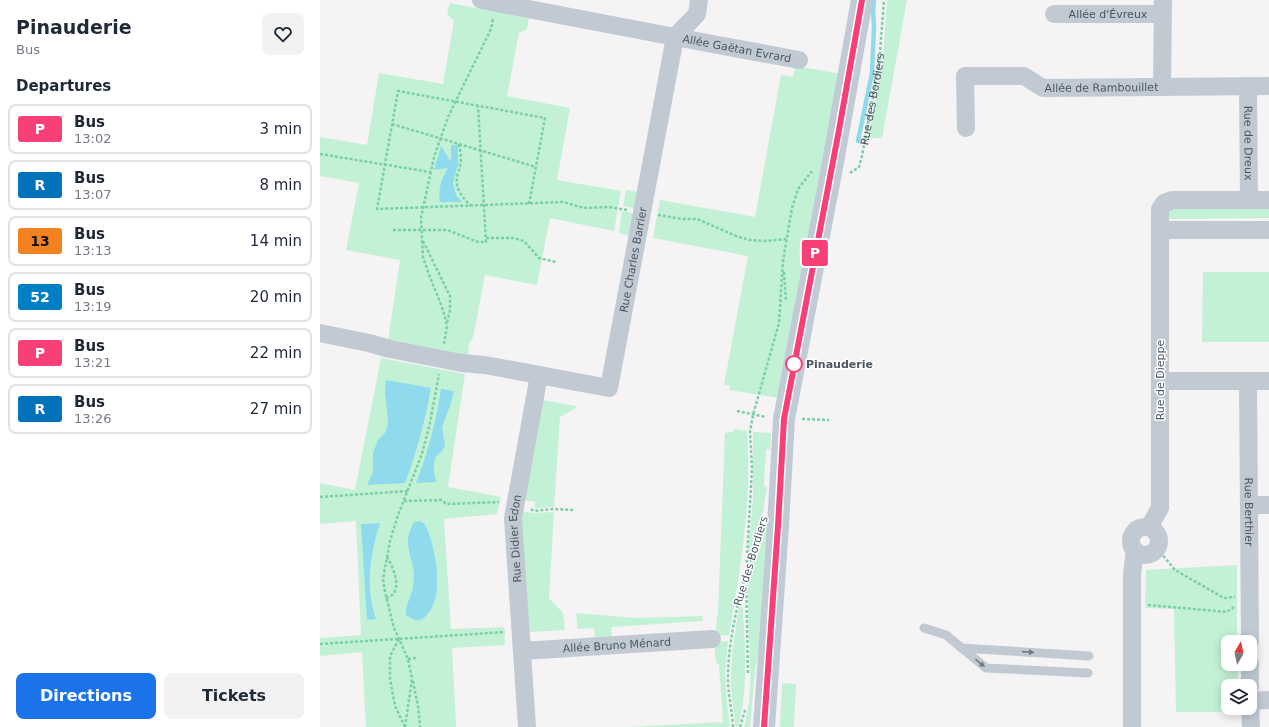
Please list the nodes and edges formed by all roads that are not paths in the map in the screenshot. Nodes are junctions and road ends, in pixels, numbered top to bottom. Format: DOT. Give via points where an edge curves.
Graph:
graph roads {
  1 [pos="481,0"];
  2 [pos="699,0"];
  3 [pos="862,0"];
  4 [pos="1163,7"];
  5 [pos="1054,14"];
  6 [pos="675,37"];
  7 [pos="799,60"];
  8 [pos="1248,86"];
  9 [pos="1269,86"];
  10 [pos="1162,87"];
  11 [pos="966,128"];
  12 [pos="1250,200"];
  13 [pos="1269,200"];
  14 [pos="1160,230"];
  15 [pos="1269,230"];
  16 [pos="320,333"];
  17 [pos="539,375"];
  18 [pos="1160,381"];
  19 [pos="1248,381"];
  20 [pos="1269,381"];
  21 [pos="1269,505"];
  22 [pos="1249,506"];
  23 [pos="1149,528"];
  24 [pos="1135,550"];
  25 [pos="924,628"];
  26 [pos="1250,635"];
  27 [pos="712,639"];
  28 [pos="961,648"];
  29 [pos="522,652"];
  30 [pos="1089,656"];
  31 [pos="1088,673"];
  32 [pos="1269,700"];
  33 [pos="1257,701"];
  34 [pos="1250,715"];
  35 [pos="527,727"];
  36 [pos="764,727"];
  37 [pos="1132,727"];
  38 [pos="1250,727"];
  1 -- 6 [label="street"];
  2 -- 6 [label="street" via="697,14"];
  3 -- 36 [label="street, Rue des Bordiers" via="784,419"];
  4 -- 5 [label="street, Allée d'Évreux"];
  4 -- 10 [label="street"];
  6 -- 7 [label="street, Allée Gaëtan Evrard"];
  6 -- 17 [label="street, Rue Charles Barrier" via="609,388"];
  8 -- 9 [label="street, Allée de Rambouillet"];
  8 -- 10 [label="street, Allée de Rambouillet"];
  8 -- 12 [label="street, Rue de Dreux"];
  10 -- 11 [label="street, Allée de Rambouillet" via="1043,88 1024,76 965,76"];
  12 -- 13 [label="street, Rue de Dieppe"];
  12 -- 14 [label="street, Rue de Dieppe" via="1172,200 1164,203 1160,209"];
  14 -- 15 [label="street"];
  14 -- 18 [label="street, Rue de Dieppe"];
  16 -- 17 [label="street, Rue Charles Barrier" via="462,363"];
  17 -- 29 [label="street, Rue Didier Edon" via="513,518"];
  18 -- 19 [label="street"];
  18 -- 23 [label="street, Rue de Dieppe" via="1160,508"];
  19 -- 20 [label="street"];
  19 -- 22 [label="street, Rue Berthier"];
  21 -- 22 [label="street"];
  22 -- 26 [label="street, Rue Berthier"];
  23 -- 24 [label="street" via="1141,528 1134,533 1132,542"];
  23 -- 24 [label="street" via="1158,536 1157,548 1147,554"];
  24 -- 37 [label="street" via="1132,575"];
  25 -- 28 [label="lane" via="946,635"];
  27 -- 29 [label="street, Allée Bruno Ménard"];
  28 -- 30 [label="lane, one-way"];
  28 -- 31 [label="lane, one-way" via="986,668"];
  29 -- 35 [label="street, Rue Didier Edon"];
  32 -- 33 [label="street"];
  34 -- 38 [label="street"];
}
